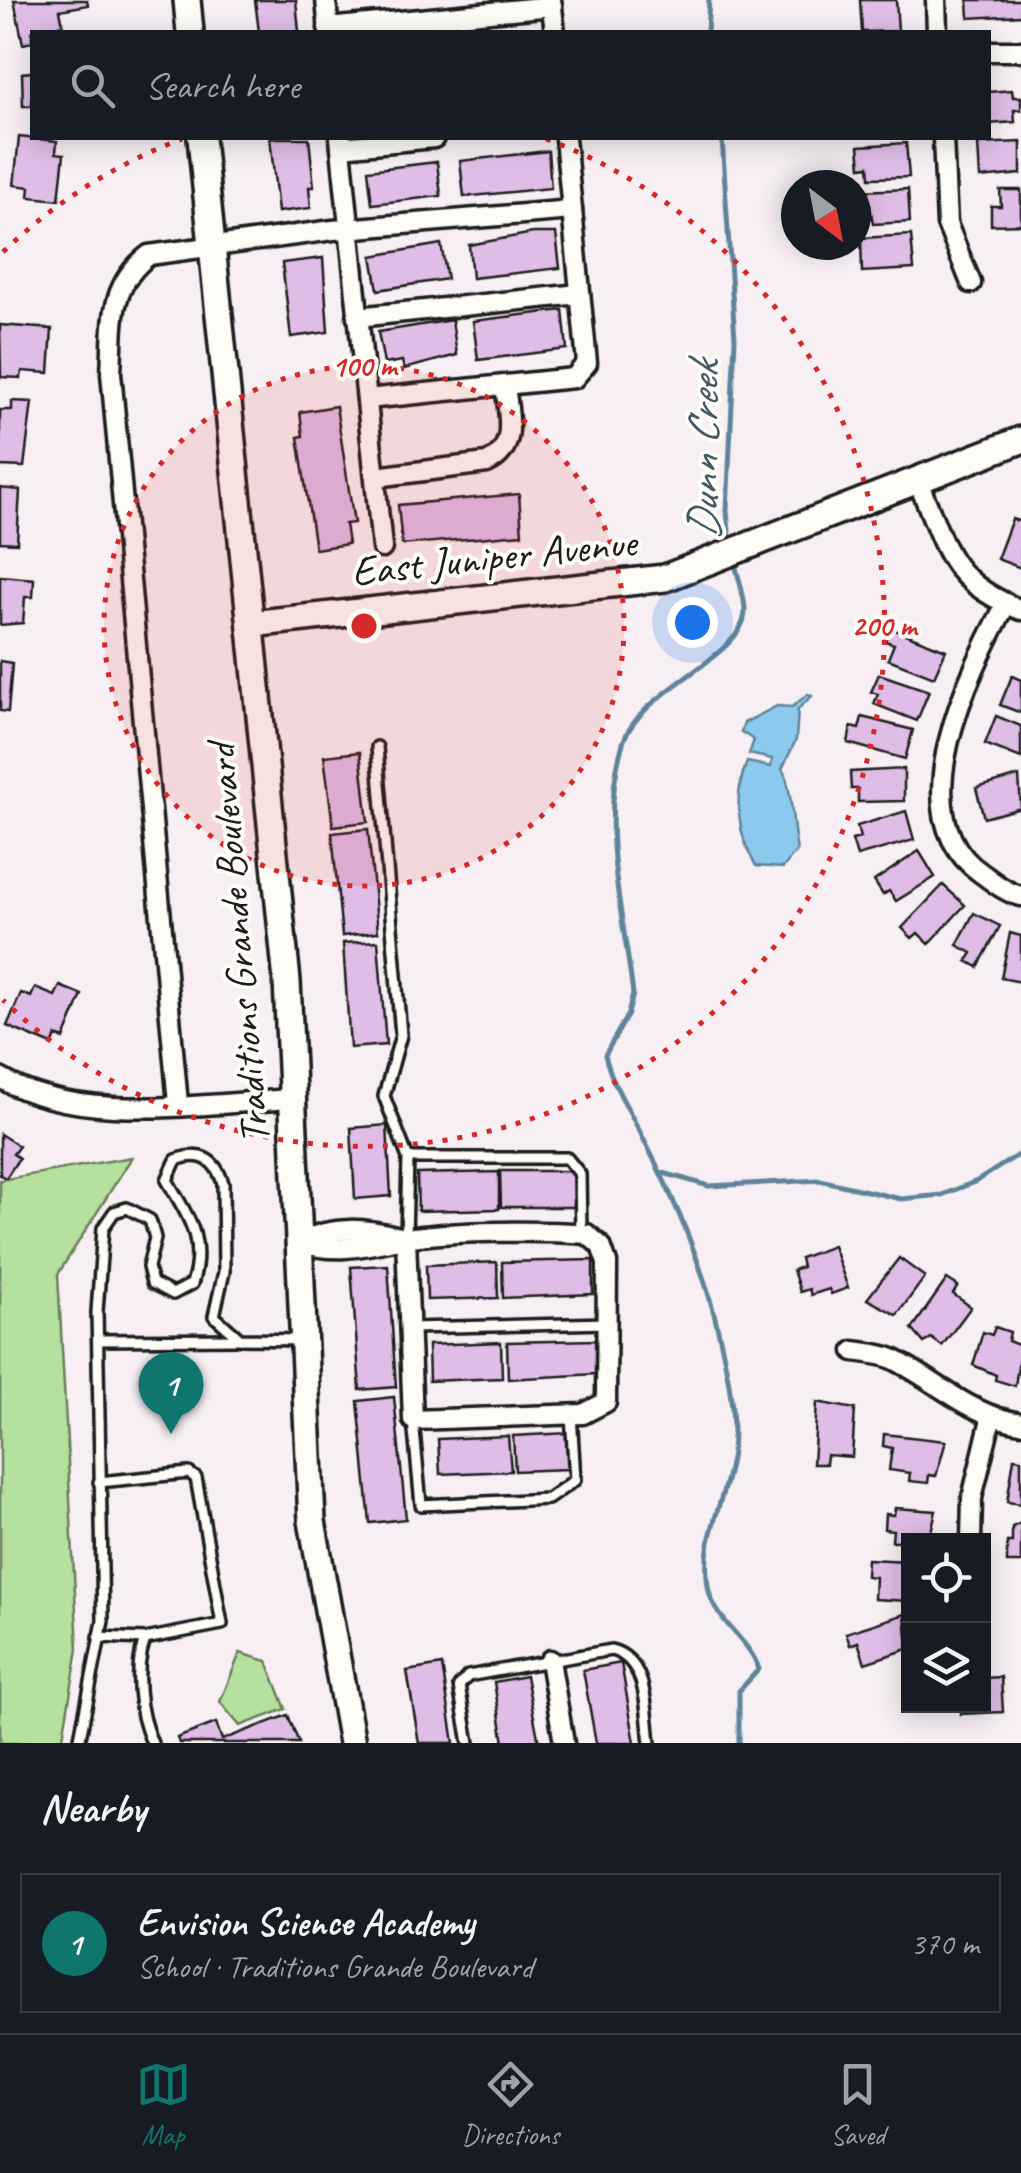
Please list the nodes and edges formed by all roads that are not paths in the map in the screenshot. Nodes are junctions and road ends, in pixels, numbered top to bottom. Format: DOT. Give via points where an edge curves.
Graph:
graph roads {
  1 [pos="186,0"];
  2 [pos="326,0"];
  3 [pos="936,0"];
  4 [pos="551,3"];
  5 [pos="190,30"];
  6 [pos="328,30"];
  7 [pos="554,30"];
  8 [pos="937,30"];
  9 [pos="1021,50"];
  10 [pos="991,51"];
  11 [pos="201,140"];
  12 [pos="387,140"];
  13 [pos="565,140"];
  14 [pos="943,140"];
  15 [pos="340,142"];
  16 [pos="572,210"];
  17 [pos="349,229"];
  18 [pos="212,245"];
  19 [pos="971,283"];
  20 [pos="580,294"];
  21 [pos="358,317"];
  22 [pos="506,385"];
  23 [pos="367,399"];
  24 [pos="1021,440"];
  25 [pos="376,477"];
  26 [pos="918,482"];
  27 [pos="382,548"];
  28 [pos="1013,607"];
  29 [pos="250,624"];
  30 [pos="376,747"];
  31 [pos="1021,896"];
  32 [pos="0,1078"];
  33 [pos="294,1099"];
  34 [pos="178,1104"];
  35 [pos="408,1158"];
  36 [pos="581,1233"];
  37 [pos="406,1238"];
  38 [pos="298,1242"];
  39 [pos="608,1323"];
  40 [pos="410,1328"];
  41 [pos="240,1339"];
  42 [pos="98,1340"];
  43 [pos="301,1340"];
  44 [pos="854,1351"];
  45 [pos="571,1414"];
  46 [pos="991,1419"];
  47 [pos="413,1420"];
  48 [pos="1021,1423"];
  49 [pos="99,1482"];
  50 [pos="971,1533"];
  51 [pos="99,1637"];
  52 [pos="145,1639"];
  53 [pos="550,1660"];
  54 [pos="79,1743"];
  55 [pos="152,1743"];
  56 [pos="352,1743"];
  57 [pos="470,1743"];
  58 [pos="564,1743"];
  59 [pos="650,1743"];
  1 -- 5 [label="main road"];
  2 -- 6 [label="street"];
  3 -- 8 [label="street"];
  4 -- 6 [label="street"];
  4 -- 7 [label="street"];
  9 -- 10 [label="street"];
  11 -- 18 [label="main road, Traditions Grande Boulevard"];
  12 -- 15 [label="street"];
  13 -- 16 [label="street"];
  14 -- 19 [label="street" via="947,224"];
  15 -- 17 [label="street"];
  16 -- 17 [label="street"];
  16 -- 20 [label="street"];
  17 -- 18 [label="street"];
  17 -- 21 [label="street"];
  18 -- 29 [label="main road, Traditions Grande Boulevard"];
  18 -- 34 [label="street" via="149,255 129,270 116,298 111,374"];
  20 -- 21 [label="street"];
  20 -- 22 [label="street" via="587,363 574,378"];
  21 -- 23 [label="street"];
  22 -- 23 [label="street"];
  22 -- 25 [label="street" via="510,435 499,458"];
  23 -- 25 [label="street"];
  24 -- 26 [label="main road, East Juniper Avenue"];
  25 -- 27 [label="street"];
  26 -- 28 [label="street" via="955,566 981,591"];
  26 -- 29 [label="main road, East Juniper Avenue" via="692,570 601,588"];
  28 -- 31 [label="street" via="944,750 941,800 970,865"];
  29 -- 33 [label="main road, Traditions Grande Boulevard"];
  30 -- 35 [label="lane" via="400,1036 384,1096"];
  32 -- 34 [label="street" via="76,1104"];
  33 -- 34 [label="street"];
  33 -- 38 [label="main road, Traditions Grande Boulevard"];
  35 -- 36 [label="lane" via="567,1158 580,1174"];
  35 -- 37 [label="lane"];
  36 -- 37 [label="street"];
  36 -- 39 [label="street" via="605,1253"];
  37 -- 38 [label="street" via="324,1250"];
  37 -- 40 [label="street"];
  38 -- 43 [label="main road, Traditions Grande Boulevard"];
  39 -- 40 [label="lane"];
  39 -- 45 [label="street" via="609,1395 593,1413"];
  40 -- 47 [label="street"];
  41 -- 42 [label="lane"];
  41 -- 42 [label="lane" via="214,1316 224,1272 223,1183 218,1169 194,1153 176,1160 167,1180 192,1217 198,1243 192,1284 173,1294 152,1283 150,1220 128,1208 114,1212 103,1228"];
  41 -- 43 [label="lane"];
  42 -- 49 [label="lane"];
  43 -- 56 [label="main road, Traditions Grande Boulevard" via="312,1521"];
  44 -- 46 [label="street" via="891,1358"];
  45 -- 47 [label="street"];
  45 -- 47 [label="lane" via="574,1480 565,1491 548,1499 422,1505"];
  46 -- 48 [label="street"];
  46 -- 50 [label="street" via="972,1498"];
  49 -- 51 [label="lane"];
  49 -- 52 [label="lane" via="189,1473 201,1484 222,1624"];
  51 -- 52 [label="lane"];
  51 -- 54 [label="lane"];
  52 -- 55 [label="lane" via="140,1695"];
  53 -- 57 [label="lane" via="468,1676 460,1686"];
  53 -- 58 [label="street"];
  53 -- 59 [label="lane" via="611,1650 626,1654 642,1685"];
}
